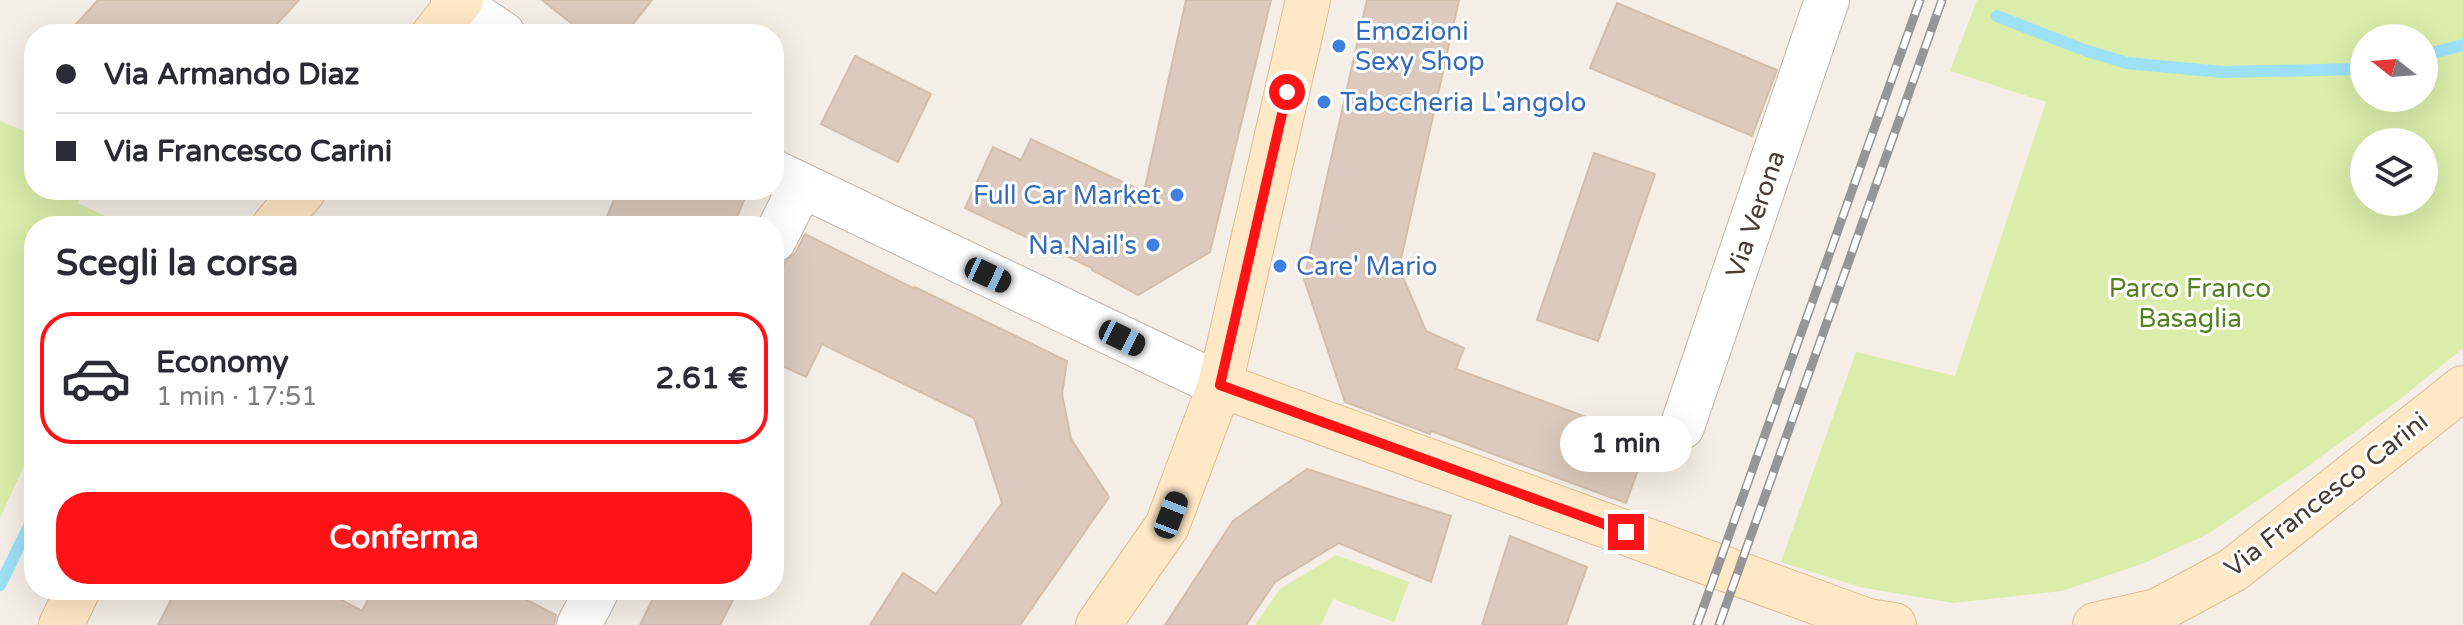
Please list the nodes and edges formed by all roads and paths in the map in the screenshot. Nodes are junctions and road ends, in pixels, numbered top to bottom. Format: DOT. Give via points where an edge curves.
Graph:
graph roads {
  1 [pos="1308,0"];
  2 [pos="1827,0"];
  3 [pos="451,9"];
  4 [pos="482,24"];
  5 [pos="788,179"];
  6 [pos="296,200"];
  7 [pos="282,216"];
  8 [pos="1220,385"];
  9 [pos="2463,388"];
  10 [pos="1682,427"];
  11 [pos="73,600"];
  12 [pos="592,600"];
  13 [pos="61,625"];
  14 [pos="579,625"];
  15 [pos="1098,625"];
  16 [pos="1894,625"];
  17 [pos="2095,625"];
  1 -- 8 [label="street"];
  2 -- 10 [label="street, Via Verona"];
  3 -- 4 [label="street"];
  5 -- 8 [label="street"];
  6 -- 7 [label="street"];
  8 -- 15 [label="street" via="1167,526"];
  8 -- 16 [label="street" via="1868,621"];
  9 -- 17 [label="street, Via Francesco Carini" via="2233,570 2157,611"];
  11 -- 13 [label="street"];
  12 -- 14 [label="street"];
}
